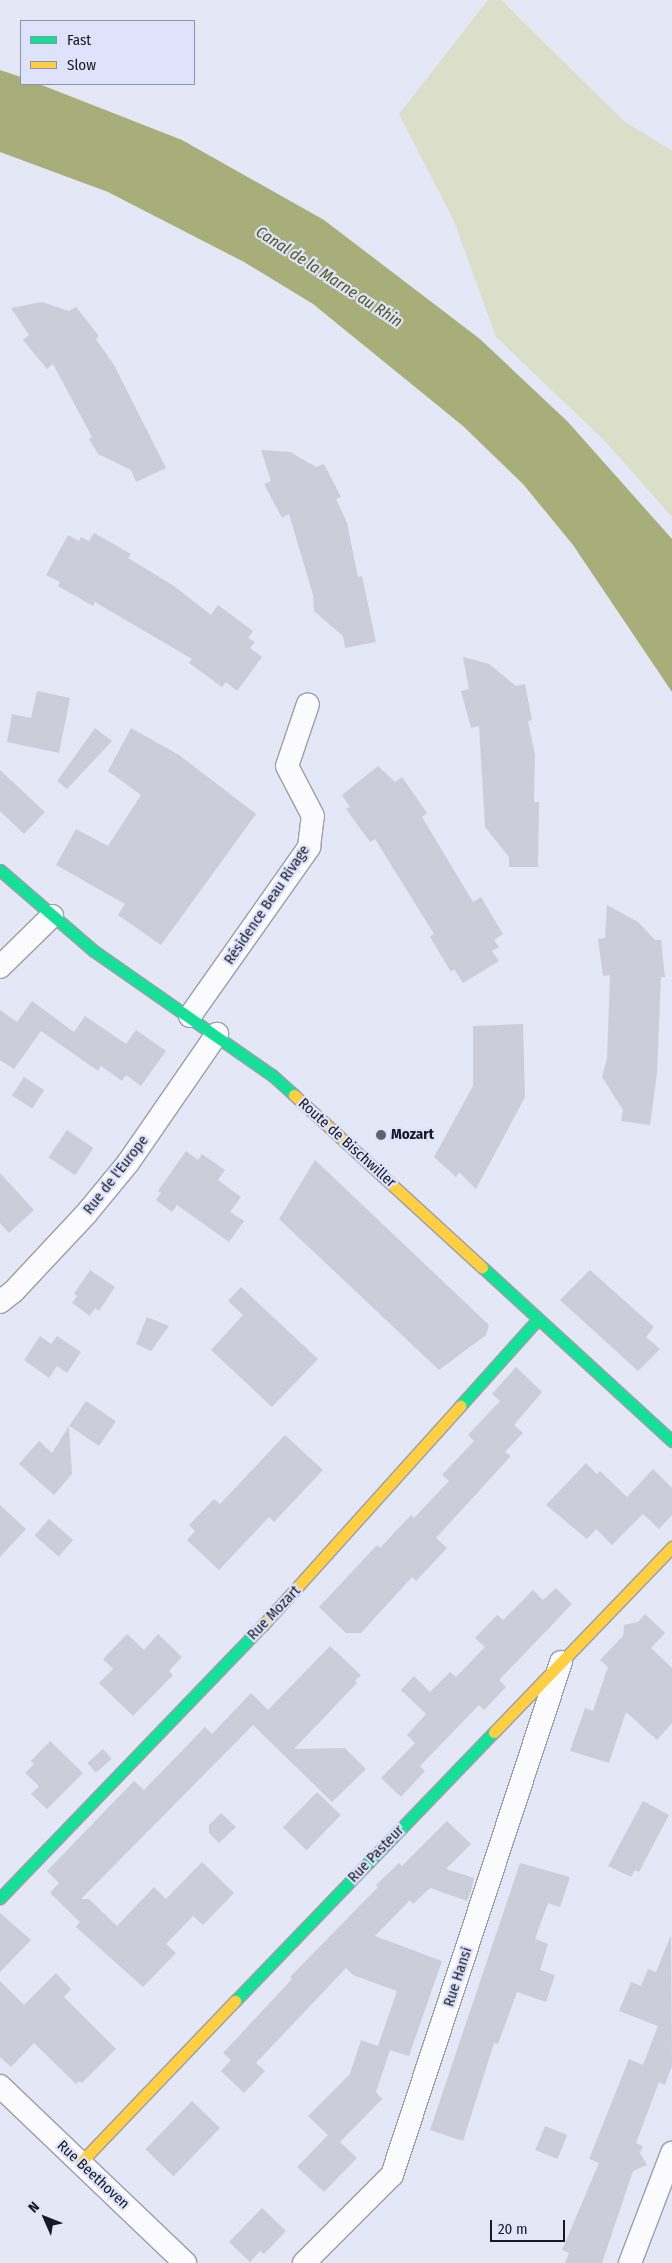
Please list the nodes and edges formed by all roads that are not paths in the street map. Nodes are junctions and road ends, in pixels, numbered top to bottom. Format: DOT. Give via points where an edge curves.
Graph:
graph roads {
  1 [pos="308,704"];
  2 [pos="0,870"];
  3 [pos="52,916"];
  4 [pos="0,967"];
  5 [pos="190,1016"];
  6 [pos="217,1034"];
  7 [pos="0,1302"];
  8 [pos="538,1319"];
  9 [pos="672,1441"];
  10 [pos="672,1547"];
  11 [pos="562,1660"];
  12 [pos="0,1898"];
  13 [pos="0,2086"];
  14 [pos="672,2153"];
  15 [pos="81,2162"];
  16 [pos="185,2263"];
  17 [pos="304,2263"];
  18 [pos="630,2263"];
  1 -- 5 [label="street, Résidence Beau Rivage" via="287,766 313,816 309,847"];
  2 -- 3 [label="street, Route de Bischwiller"];
  3 -- 4 [label="street"];
  3 -- 5 [label="street, Route de Bischwiller" via="94,951"];
  5 -- 6 [label="street, Route de Bischwiller"];
  6 -- 7 [label="street, Rue de l'Europe" via="128,1163 86,1214"];
  6 -- 8 [label="street, Route de Bischwiller" via="301,1100"];
  8 -- 9 [label="street, Route de Bischwiller"];
  8 -- 12 [label="street, Rue Mozart" via="293,1594"];
  10 -- 11 [label="street, Rue Pasteur"];
  11 -- 15 [label="street, Rue Pasteur"];
  11 -- 17 [label="street, Rue Hansi" via="392,2175"];
  13 -- 15 [label="street, Rue Beethoven"];
  14 -- 18 [label="street"];
  15 -- 16 [label="street, Rue Beethoven"];
}
